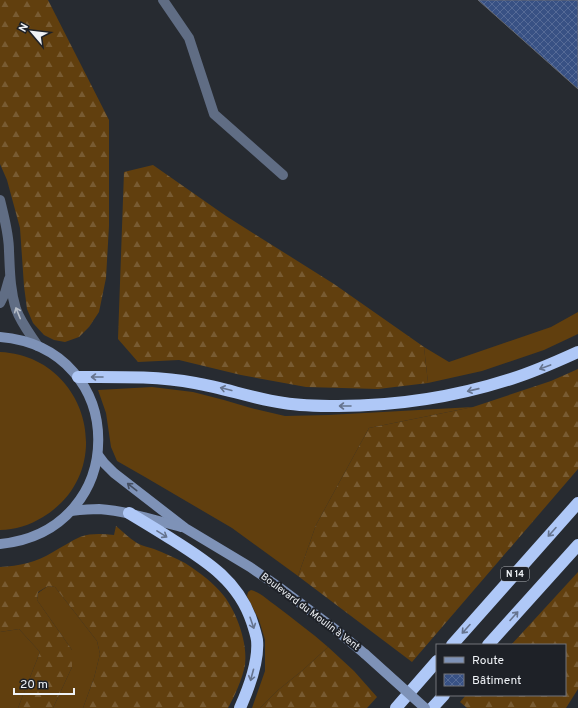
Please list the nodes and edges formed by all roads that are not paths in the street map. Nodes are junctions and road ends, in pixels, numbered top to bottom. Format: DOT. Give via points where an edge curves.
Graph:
graph roads {
  1 [pos="163,0"];
  2 [pos="283,175"];
  3 [pos="0,200"];
  4 [pos="10,275"];
  5 [pos="0,303"];
  6 [pos="0,336"];
  7 [pos="38,346"];
  8 [pos="578,352"];
  9 [pos="78,377"];
  10 [pos="98,455"];
  11 [pos="578,503"];
  12 [pos="71,511"];
  13 [pos="129,513"];
  14 [pos="185,528"];
  15 [pos="0,544"];
  16 [pos="578,545"];
  17 [pos="453,644"];
  18 [pos="489,644"];
  19 [pos="436,662"];
  20 [pos="443,696"];
  21 [pos="240,708"];
  22 [pos="396,708"];
  23 [pos="425,708"];
  24 [pos="432,708"];
  1 -- 2 [label="street" via="189,38 214,114"];
  3 -- 4 [label="street" via="8,236"];
  4 -- 5 [label="street"];
  7 -- 4 [label="street, one-way" via="16,310"];
  6 -- 7 [label="main road" via="20,339"];
  7 -- 9 [label="main road" via="52,353"];
  8 -- 9 [label="highway, one-way" via="551,365 482,388 400,403 354,406 318,406 263,400 194,382 155,378"];
  9 -- 10 [label="main road" via="96,414"];
  10 -- 12 [label="main road" via="93,476"];
  14 -- 10 [label="main road, Boulevard du Moulin à Vent, one-way" via="114,473"];
  11 -- 17 [label="highway, N 14, one-way"];
  12 -- 13 [label="main road, Boulevard du Moulin à Vent" via="99,509"];
  12 -- 15 [label="main road" via="38,535"];
  13 -- 14 [label="main road, Boulevard du Moulin à Vent"];
  13 -- 21 [label="highway, one-way" via="206,561 241,598 250,616 257,641 252,678"];
  14 -- 23 [label="main road, Boulevard du Moulin à Vent, bridge" via="250,567 324,621"];
  18 -- 16 [label="highway, N 14, one-way"];
  19 -- 22 [label="highway"];
  20 -- 24 [label="highway"];
}
